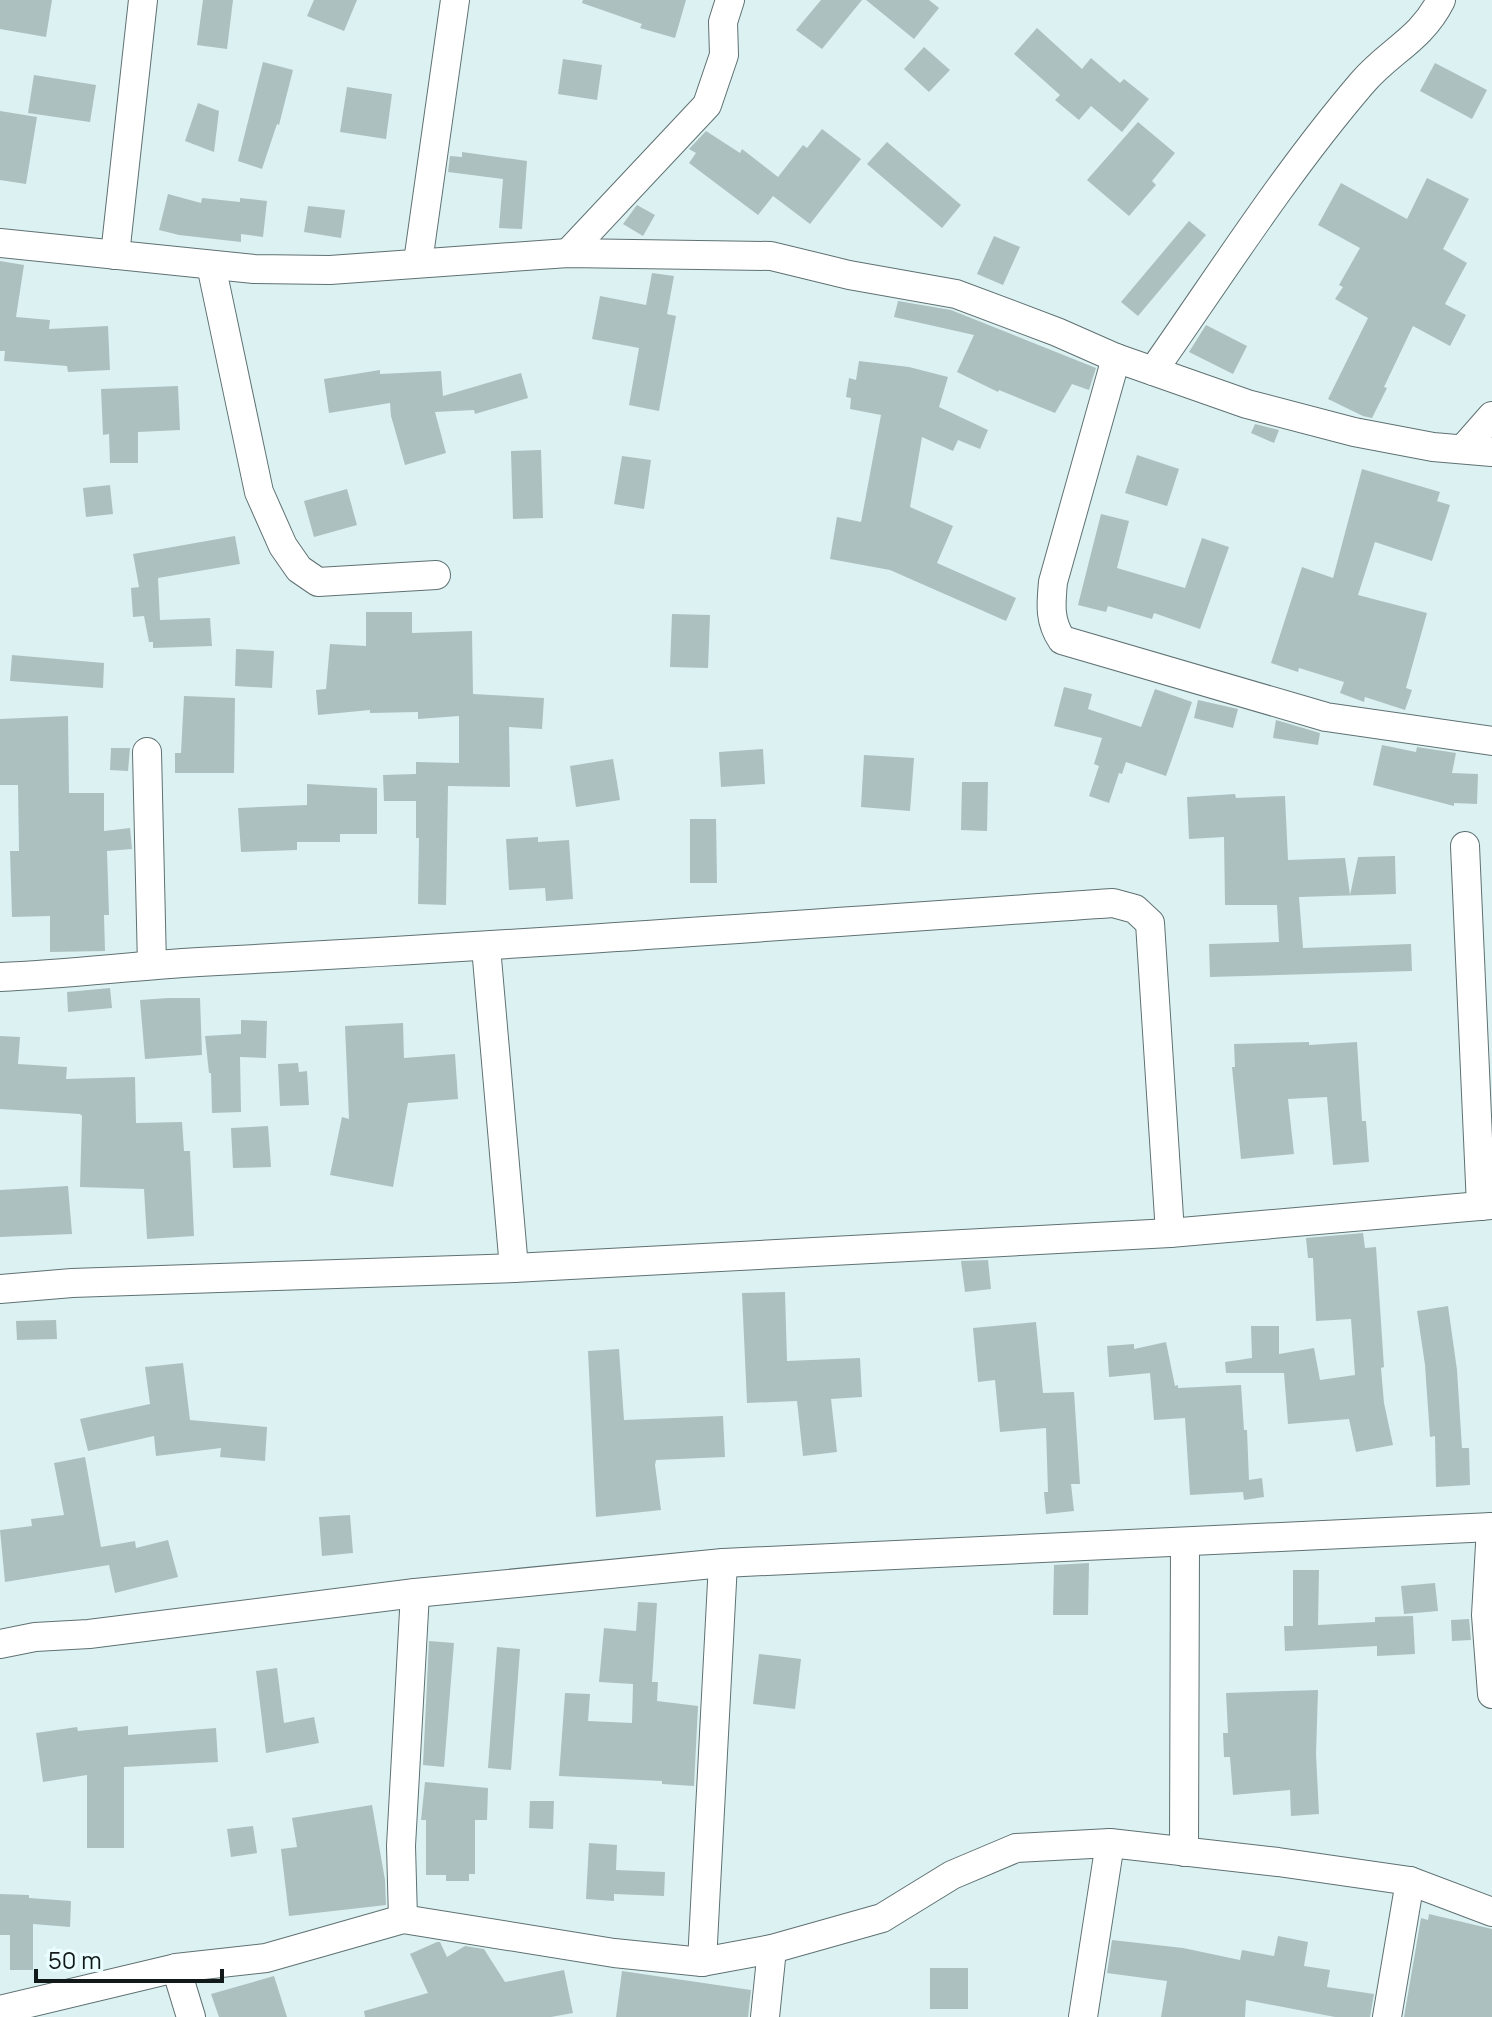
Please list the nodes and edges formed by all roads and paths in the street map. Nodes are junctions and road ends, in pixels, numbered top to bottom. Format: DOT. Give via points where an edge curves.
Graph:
graph roads {
  1 [pos="143,0"];
  2 [pos="455,0"];
  3 [pos="730,0"];
  4 [pos="1441,0"];
  5 [pos="0,243"];
  6 [pos="568,253"];
  7 [pos="115,255"];
  8 [pos="418,262"];
  9 [pos="211,265"];
  10 [pos="1116,358"];
  11 [pos="1153,371"];
  12 [pos="1492,416"];
  13 [pos="1463,449"];
  14 [pos="1492,452"];
  15 [pos="436,575"];
  16 [pos="1492,741"];
  17 [pos="147,752"];
  18 [pos="1465,846"];
  19 [pos="486,947"];
  20 [pos="152,965"];
  21 [pos="0,977"];
  22 [pos="1486,1205"];
  23 [pos="1170,1233"];
  24 [pos="514,1268"];
  25 [pos="0,1289"];
  26 [pos="1492,1527"];
  27 [pos="1185,1543"];
  28 [pos="723,1563"];
  29 [pos="415,1593"];
  30 [pos="0,1644"];
  31 [pos="1492,1694"];
  32 [pos="1110,1843"];
  33 [pos="1184,1852"];
  34 [pos="1410,1881"];
  35 [pos="1492,1912"];
  36 [pos="403,1919"];
  37 [pos="772,1949"];
  38 [pos="702,1962"];
  39 [pos="176,1968"];
  40 [pos="0,2010"];
  41 [pos="191,2017"];
  42 [pos="765,2017"];
  43 [pos="1083,2017"];
  44 [pos="1387,2017"];
  1 -- 7 [label="street"];
  2 -- 8 [label="street"];
  3 -- 6 [label="street" via="723,22 724,55 707,105"];
  4 -- 11 [label="street" via="1423,29 1364,80"];
  5 -- 7 [label="street"];
  6 -- 8 [label="street"];
  6 -- 10 [label="street" via="771,256 956,294"];
  7 -- 9 [label="street"];
  8 -- 9 [label="street" via="330,270"];
  9 -- 15 [label="street" via="259,492 299,569 318,582"];
  10 -- 11 [label="street"];
  10 -- 16 [label="street" via="1053,582 1050,611 1062,640 1326,717"];
  11 -- 13 [label="street" via="1247,404 1354,432"];
  12 -- 13 [label="street"];
  13 -- 14 [label="street"];
  17 -- 20 [label="street"];
  18 -- 22 [label="street"];
  19 -- 20 [label="street"];
  19 -- 23 [label="street" via="1113,903 1135,909 1150,923"];
  19 -- 24 [label="street"];
  20 -- 21 [label="street"];
  22 -- 23 [label="street"];
  23 -- 24 [label="street"];
  24 -- 25 [label="street"];
  26 -- 27 [label="street"];
  26 -- 31 [label="street" via="1486,1615"];
  27 -- 28 [label="street"];
  27 -- 33 [label="street"];
  28 -- 29 [label="street"];
  28 -- 38 [label="street"];
  29 -- 30 [label="street"];
  29 -- 36 [label="street" via="401,1846"];
  32 -- 33 [label="street"];
  32 -- 37 [label="street" via="1016,1848 952,1875 882,1918"];
  32 -- 43 [label="street"];
  33 -- 34 [label="street"];
  34 -- 35 [label="street"];
  34 -- 44 [label="street"];
  36 -- 38 [label="street"];
  36 -- 39 [label="street" via="266,1958"];
  37 -- 38 [label="street"];
  37 -- 42 [label="street"];
  39 -- 40 [label="street"];
  39 -- 41 [label="street"];
}
